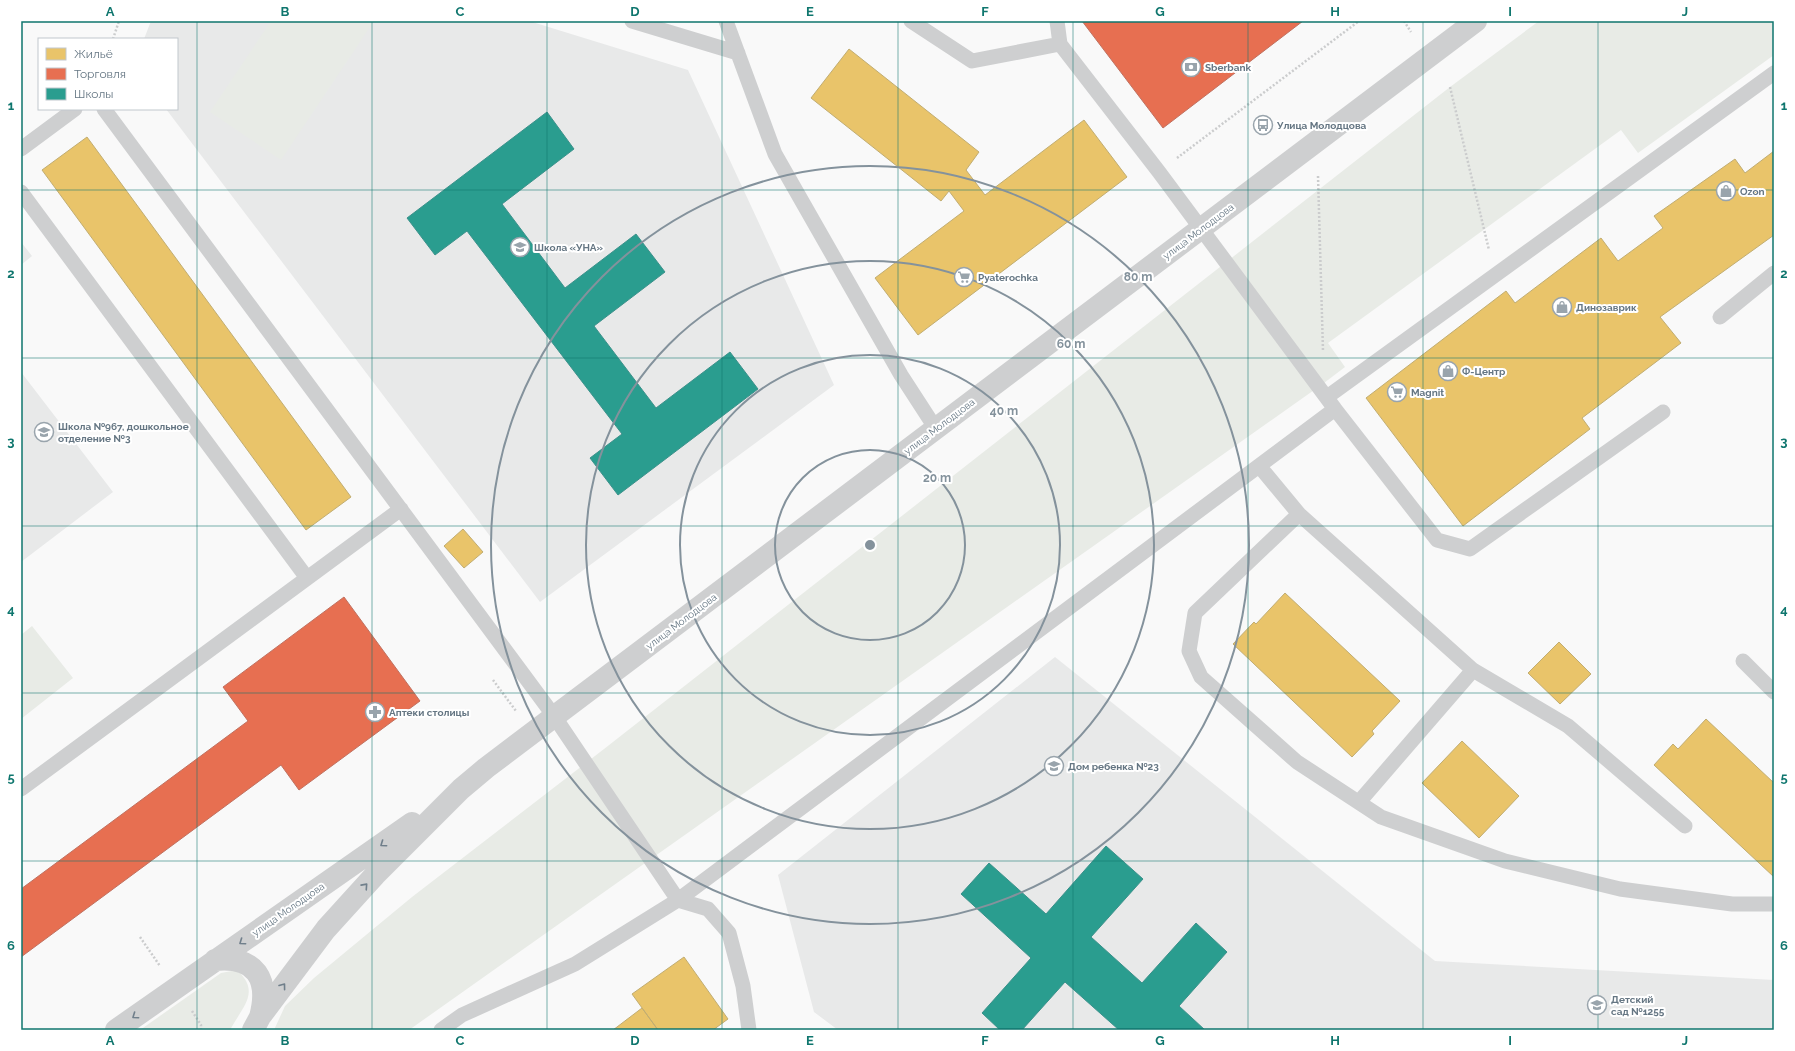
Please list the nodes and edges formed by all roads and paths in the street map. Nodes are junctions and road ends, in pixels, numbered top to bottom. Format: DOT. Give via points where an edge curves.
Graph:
graph roads {
  1 [pos="119,21"];
  2 [pos="632,21"];
  3 [pos="726,21"];
  4 [pos="911,21"];
  5 [pos="1057,21"];
  6 [pos="1359,21"];
  7 [pos="1404,21"];
  8 [pos="1476,21"];
  9 [pos="1412,32"];
  10 [pos="113,38"];
  11 [pos="1060,44"];
  12 [pos="738,54"];
  13 [pos="1774,73"];
  14 [pos="1450,87"];
  15 [pos="74,110"];
  16 [pos="105,110"];
  17 [pos="21,149"];
  18 [pos="1159,172"];
  19 [pos="1317,174"];
  20 [pos="21,192"];
  21 [pos="1202,229"];
  22 [pos="1774,273"];
  23 [pos="1494,276"];
  24 [pos="1720,317"];
  25 [pos="1323,352"];
  26 [pos="1331,403"];
  27 [pos="1663,412"];
  28 [pos="936,429"];
  29 [pos="1260,467"];
  30 [pos="401,509"];
  31 [pos="1299,514"];
  32 [pos="307,578"];
  33 [pos="1743,661"];
  34 [pos="1473,670"];
  35 [pos="493,680"];
  36 [pos="1774,692"];
  37 [pos="519,714"];
  38 [pos="554,716"];
  39 [pos="21,789"];
  40 [pos="461,789"];
  41 [pos="1359,802"];
  42 [pos="1684,826"];
  43 [pos="678,900"];
  44 [pos="1774,904"];
  45 [pos="215,960"];
  46 [pos="256,1023"];
  47 [pos="116,1030"];
  48 [pos="441,1030"];
  49 [pos="749,1030"];
  1 -- 10 [label="path"];
  2 -- 12 [label="lane"];
  3 -- 12 [label="lane"];
  4 -- 11 [label="lane" via="972,61"];
  5 -- 11 [label="lane"];
  6 -- 18 [label="path"];
  7 -- 9 [label="path"];
  8 -- 21 [label="street, улица Молодцова"];
  11 -- 18 [label="lane"];
  12 -- 28 [label="lane" via="775,154 901,375"];
  13 -- 23 [label="lane"];
  14 -- 23 [label="path"];
  15 -- 17 [label="lane"];
  16 -- 30 [label="lane"];
  18 -- 21 [label="lane"];
  19 -- 25 [label="path"];
  20 -- 32 [label="lane"];
  21 -- 26 [label="lane"];
  21 -- 28 [label="street, улица Молодцова"];
  22 -- 24 [label="lane"];
  23 -- 26 [label="lane"];
  26 -- 27 [label="lane" via="1437,540 1470,549"];
  26 -- 29 [label="lane"];
  28 -- 38 [label="street, улица Молодцова"];
  29 -- 31 [label="lane"];
  29 -- 43 [label="lane"];
  30 -- 32 [label="lane"];
  30 -- 38 [label="lane"];
  31 -- 34 [label="lane"];
  31 -- 41 [label="lane" via="1196,613 1189,651 1202,677 1297,762"];
  32 -- 39 [label="lane"];
  33 -- 36 [label="lane"];
  34 -- 41 [label="lane"];
  34 -- 42 [label="lane" via="1568,726"];
  35 -- 37 [label="path"];
  38 -- 40 [label="street, улица Молодцова"];
  38 -- 43 [label="lane"];
  40 -- 45 [label="street, улица Молодцова, one-way"];
  46 -- 40 [label="street, улица Молодцова, one-way" via="326,929 375,875"];
  41 -- 44 [label="lane" via="1380,817 1520,864 1620,889 1732,904"];
  43 -- 48 [label="lane" via="575,964 462,1015"];
  43 -- 49 [label="lane" via="708,909 729,933 743,986"];
  45 -- 46 [label="street" via="230,959 248,964 259,975 264,1003"];
  45 -- 47 [label="street, улица Молодцова, one-way"];
}
